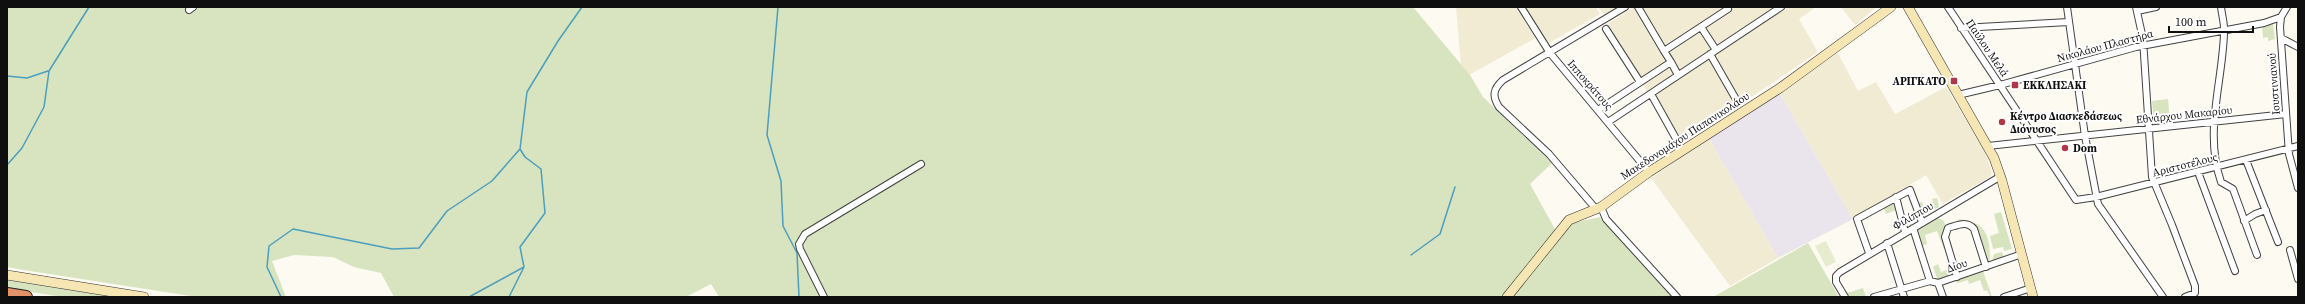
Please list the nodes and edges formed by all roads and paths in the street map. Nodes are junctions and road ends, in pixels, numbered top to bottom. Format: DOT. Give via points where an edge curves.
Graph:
graph roads {
  1 [pos="1521,7"];
  2 [pos="1625,7"];
  3 [pos="1638,7"];
  4 [pos="1781,7"];
  5 [pos="1891,7"];
  6 [pos="1908,7"];
  7 [pos="1948,7"];
  8 [pos="2067,7"];
  9 [pos="2156,7"];
  10 [pos="2221,7"];
  11 [pos="2287,7"];
  12 [pos="1728,8"];
  13 [pos="2136,9"];
  14 [pos="2281,17"];
  15 [pos="2069,22"];
  16 [pos="1701,26"];
  17 [pos="1606,28"];
  18 [pos="1961,28"];
  19 [pos="2224,29"];
  20 [pos="2281,38"];
  21 [pos="2144,45"];
  22 [pos="2298,47"];
  23 [pos="1716,50"];
  24 [pos="1664,51"];
  25 [pos="1550,53"];
  26 [pos="1710,54"];
  27 [pos="1671,62"];
  28 [pos="2075,64"];
  29 [pos="1678,75"];
  30 [pos="1640,82"];
  31 [pos="2000,86"];
  32 [pos="1651,94"];
  33 [pos="1958,95"];
  34 [pos="1737,102"];
  35 [pos="1598,110"];
  36 [pos="2286,114"];
  37 [pos="1608,122"];
  38 [pos="2213,123"];
  39 [pos="2148,129"];
  40 [pos="2085,136"];
  41 [pos="2037,142"];
  42 [pos="2298,142"];
  43 [pos="1679,144"];
  44 [pos="1988,146"];
  45 [pos="2298,146"];
  46 [pos="2288,148"];
  47 [pos="2246,160"];
  48 [pos="921,164"];
  49 [pos="2216,168"];
  50 [pos="1649,172"];
  51 [pos="2198,172"];
  52 [pos="2001,176"];
  53 [pos="2153,183"];
  54 [pos="2298,188"];
  55 [pos="1896,197"];
  56 [pos="2096,197"];
  57 [pos="2076,200"];
  58 [pos="1599,208"];
  59 [pos="2266,210"];
  60 [pos="2244,221"];
  61 [pos="1922,222"];
  62 [pos="1913,228"];
  63 [pos="1905,232"];
  64 [pos="2278,242"];
  65 [pos="1887,243"];
  66 [pos="2290,250"];
  67 [pos="1869,253"];
  68 [pos="2022,254"];
  69 [pos="2257,255"];
  70 [pos="1986,267"];
  71 [pos="2235,270"];
  72 [pos="7,276"];
  73 [pos="1957,277"];
  74 [pos="2298,279"];
  75 [pos="1930,281"];
  76 [pos="1938,284"];
  77 [pos="1902,289"];
  78 [pos="2032,293"];
  79 [pos="7,294"];
  80 [pos="26,297"];
  81 [pos="144,297"];
  82 [pos="824,297"];
  83 [pos="1506,297"];
  84 [pos="1678,297"];
  85 [pos="1845,297"];
  86 [pos="1874,297"];
  87 [pos="1904,297"];
  88 [pos="1943,297"];
  89 [pos="2006,297"];
  90 [pos="2162,297"];
  91 [pos="2185,297"];
  1 -- 25 [label="street, Ιπποκράτους"];
  2 -- 25 [label="street"];
  3 -- 24 [label="street"];
  4 -- 23 [label="street"];
  5 -- 50 [label="street, Μακεδονομάχου Παπανικολάου" via="1780,88"];
  6 -- 33 [label="street"];
  7 -- 18 [label="street, Παύλου Μελά"];
  8 -- 15 [label="street"];
  9 -- 13 [label="street"];
  10 -- 19 [label="street"];
  11 -- 14 [label="street"];
  12 -- 16 [label="street"];
  13 -- 21 [label="street"];
  14 -- 19 [label="street, Νικολάου Πλαστήρα" via="2264,23"];
  14 -- 20 [label="street, Ιουστινιανού"];
  15 -- 18 [label="street"];
  15 -- 28 [label="street"];
  16 -- 23 [label="street"];
  16 -- 24 [label="street"];
  17 -- 30 [label="street"];
  18 -- 31 [label="street, Παύλου Μελά"];
  19 -- 21 [label="street, Νικολάου Πλαστήρα"];
  19 -- 38 [label="street"];
  20 -- 22 [label="street"];
  20 -- 36 [label="street, Ιουστινιανού"];
  21 -- 28 [label="street, Νικολάου Πλαστήρα"];
  21 -- 39 [label="street"];
  23 -- 26 [label="street"];
  24 -- 27 [label="street"];
  25 -- 35 [label="street, Ιπποκράτους"];
  25 -- 58 [label="street" via="1503,80 1497,86 1494,97 1499,107 1549,154"];
  26 -- 29 [label="street"];
  26 -- 34 [label="street"];
  27 -- 29 [label="street"];
  27 -- 30 [label="street"];
  28 -- 31 [label="street, Νικολάου Πλαστήρα"];
  28 -- 40 [label="street"];
  29 -- 32 [label="street"];
  30 -- 35 [label="street"];
  31 -- 33 [label="street, Νικολάου Πλαστήρα"];
  31 -- 41 [label="street, Παύλου Μελά"];
  32 -- 37 [label="street"];
  32 -- 43 [label="street"];
  33 -- 44 [label="street"];
  35 -- 37 [label="street, Ιπποκράτους"];
  36 -- 38 [label="street, Εθνάρχου Μακαρίου"];
  36 -- 46 [label="street, Ιουστινιανού"];
  37 -- 50 [label="street, Ιπποκράτους"];
  38 -- 39 [label="street, Εθνάρχου Μακαρίου"];
  38 -- 49 [label="street"];
  39 -- 40 [label="street, Εθνάρχου Μακαρίου"];
  39 -- 53 [label="street"];
  40 -- 41 [label="street, Εθνάρχου Μακαρίου"];
  40 -- 56 [label="street"];
  41 -- 44 [label="street, Εθνάρχου Μακαρίου"];
  41 -- 57 [label="street, Παύλου Μελά"];
  42 -- 46 [label="street"];
  44 -- 52 [label="street"];
  45 -- 46 [label="street, Αριστοτέλους"];
  46 -- 47 [label="street, Αριστοτέλους"];
  46 -- 54 [label="street, Ιουστινιανού"];
  47 -- 49 [label="street, Αριστοτέλους"];
  47 -- 59 [label="street"];
  48 -- 82 [label="street" via="805,234 801,239 800,250"];
  49 -- 51 [label="street, Αριστοτέλους"];
  49 -- 60 [label="street" via="2221,182 2233,189"];
  50 -- 58 [label="street, Μακεδονομάχου Παπανικολάου"];
  51 -- 53 [label="street, Αριστοτέλους"];
  51 -- 71 [label="street"];
  52 -- 61 [label="street, Φιλίππου"];
  52 -- 68 [label="street"];
  53 -- 56 [label="street, Αριστοτέλους"];
  53 -- 91 [label="street" via="2172,224 2195,286 2195,293"];
  55 -- 61 [label="street" via="1910,190"];
  55 -- 63 [label="street"];
  55 -- 67 [label="street" via="1857,219"];
  56 -- 57 [label="street, Αριστοτέλους"];
  56 -- 90 [label="street" via="2104,215"];
  58 -- 83 [label="street, Μακεδονομάχου Παπανικολάου" via="1569,220"];
  58 -- 84 [label="street" via="1606,219"];
  59 -- 60 [label="street"];
  59 -- 64 [label="street"];
  60 -- 69 [label="street"];
  61 -- 62 [label="street, Φιλίππου"];
  62 -- 63 [label="street, Φιλίππου"];
  62 -- 75 [label="street"];
  63 -- 65 [label="street, Φιλίππου"];
  65 -- 67 [label="street, Φιλίππου"];
  65 -- 77 [label="street"];
  66 -- 74 [label="street"];
  67 -- 85 [label="street, Φιλίππου" via="1836,276 1836,282"];
  68 -- 70 [label="street, Δίου"];
  68 -- 78 [label="street"];
  70 -- 73 [label="street, Δίου"];
  70 -- 73 [label="street" via="1974,229 1963,223 1948,228 1945,237"];
  72 -- 81 [label="street"];
  73 -- 76 [label="street, Δίου"];
  75 -- 76 [label="street, Δίου"];
  75 -- 77 [label="street"];
  76 -- 88 [label="street"];
  77 -- 86 [label="street"];
  77 -- 87 [label="street"];
  78 -- 89 [label="street"];
  79 -- 80 [label="highway"];
}
